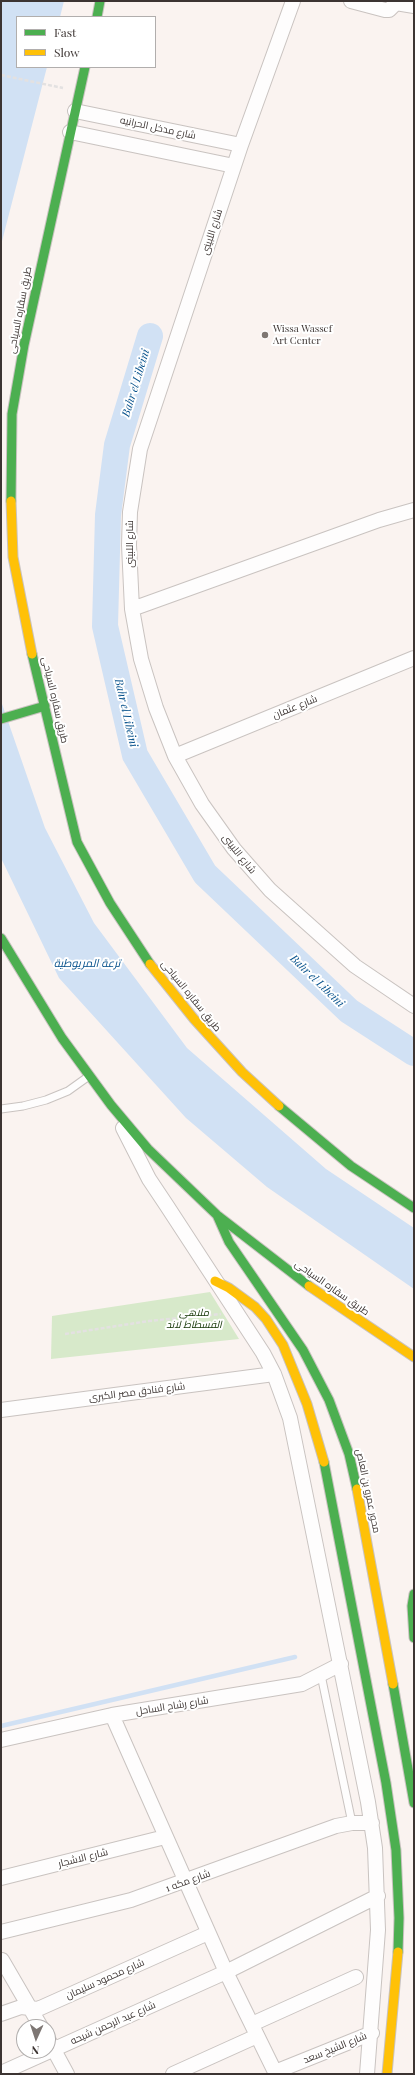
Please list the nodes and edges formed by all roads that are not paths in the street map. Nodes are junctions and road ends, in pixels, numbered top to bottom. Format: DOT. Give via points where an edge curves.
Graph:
graph roads {
  1 [pos="100,1"];
  2 [pos="293,1"];
  3 [pos="351,1"];
  4 [pos="414,6"];
  5 [pos="96,16"];
  6 [pos="85,68"];
  7 [pos="75,111"];
  8 [pos="70,132"];
  9 [pos="241,145"];
  10 [pos="234,166"];
  11 [pos="414,510"];
  12 [pos="132,609"];
  13 [pos="414,658"];
  14 [pos="45,706"];
  15 [pos="1,719"];
  16 [pos="175,756"];
  17 [pos="1,938"];
  18 [pos="414,1006"];
  19 [pos="90,1076"];
  20 [pos="111,1105"];
  21 [pos="1,1109"];
  22 [pos="414,1208"];
  23 [pos="217,1215"];
  24 [pos="215,1281"];
  25 [pos="414,1357"];
  26 [pos="274,1374"];
  27 [pos="1,1410"];
  28 [pos="414,1594"];
  29 [pos="414,1638"];
  30 [pos="341,1664"];
  31 [pos="321,1675"];
  32 [pos="112,1715"];
  33 [pos="1,1740"];
  34 [pos="414,1803"];
  35 [pos="352,1823"];
  36 [pos="372,1824"];
  37 [pos="165,1837"];
  38 [pos="1,1878"];
  39 [pos="185,1882"];
  40 [pos="378,1896"];
  41 [pos="1,1932"];
  42 [pos="208,1933"];
  43 [pos="2,1960"];
  44 [pos="226,1972"];
  45 [pos="356,1977"];
  46 [pos="31,2009"];
  47 [pos="1,2014"];
  48 [pos="37,2019"];
  49 [pos="255,2030"];
  50 [pos="372,2033"];
  51 [pos="56,2042"];
  52 [pos="56,2053"];
  53 [pos="25,2059"];
  54 [pos="1,2073"];
  55 [pos="276,2073"];
  56 [pos="67,2074"];
  57 [pos="172,2074"];
  58 [pos="368,2074"];
  59 [pos="387,2074"];
  1 -- 5 [label="main road"];
  2 -- 9 [label="street, شارع اللبينى"];
  3 -- 4 [label="street" via="385,10 389,10 396,3"];
  6 -- 7 [label="main road, طريق سقاره السياحى"];
  7 -- 8 [label="main road, طريق سقاره السياحى"];
  7 -- 9 [label="street, شارع مدخل الحرانيه"];
  8 -- 10 [label="street"];
  8 -- 14 [label="main road, طريق سقاره السياحى" via="25,338 12,414 10,484 13,557 25,623"];
  9 -- 10 [label="street, شارع اللبينى"];
  10 -- 12 [label="street, شارع اللبينى" via="140,449 130,512"];
  11 -- 12 [label="street" via="372,522"];
  12 -- 16 [label="street, شارع اللبينى" via="141,659 156,708"];
  13 -- 16 [label="street, شارع عثمان"];
  14 -- 15 [label="main road"];
  14 -- 22 [label="main road, طريق سقاره السياحى" via="77,842 110,903 150,962 194,1019 237,1066 295,1121 351,1166"];
  16 -- 18 [label="street, شارع اللبينى" via="202,804 229,843 270,890 355,966"];
  17 -- 19 [label="main road, طريق سقاره السياحى" via="62,1038"];
  19 -- 20 [label="main road, طريق سقاره السياحى"];
  19 -- 21 [label="lane" via="68,1091 46,1100"];
  20 -- 23 [label="main road, طريق سقاره السياحى" via="148,1149"];
  20 -- 24 [label="street" via="149,1179"];
  23 -- 25 [label="main road, طريق سقاره السياحى" via="307,1286"];
  23 -- 34 [label="main road, محور عمرو بن العاص" via="229,1242 303,1350 329,1400 347,1447 361,1504"];
  24 -- 26 [label="street" via="238,1313"];
  24 -- 59 [label="main road" via="236,1292 255,1307 284,1345 307,1404 325,1464 396,1850 398,1952"];
  26 -- 27 [label="street, شارع فنادق مصر الكبرى"];
  26 -- 30 [label="street" via="296,1441"];
  28 -- 29 [label="main road"];
  30 -- 31 [label="street, شارع رشاح الساحل"];
  30 -- 36 [label="street"];
  31 -- 32 [label="street, شارع رشاح الساحل" via="302,1684"];
  31 -- 35 [label="lane"];
  32 -- 33 [label="street, شارع رشاح الساحل"];
  32 -- 37 [label="street"];
  35 -- 36 [label="street, شارع مكه 1"];
  35 -- 39 [label="street, شارع مكه 1" via="336,1826"];
  36 -- 40 [label="street"];
  37 -- 38 [label="street, شارع الاشجار"];
  37 -- 39 [label="street"];
  39 -- 41 [label="street, شارع مكه 1" via="131,1900"];
  39 -- 42 [label="street"];
  40 -- 44 [label="street"];
  40 -- 50 [label="street"];
  42 -- 44 [label="street"];
  42 -- 46 [label="street, شارع محمود سليمان" via="38,2009"];
  43 -- 46 [label="street"];
  44 -- 49 [label="street"];
  44 -- 51 [label="street, شارع عبد الرحمن شيحه"];
  45 -- 49 [label="street"];
  46 -- 47 [label="street, شارع محمود سليمان" via="17,2008"];
  46 -- 48 [label="street"];
  49 -- 55 [label="street"];
  49 -- 57 [label="street"];
  50 -- 55 [label="street, شارع الشيخ سعد"];
  50 -- 58 [label="street"];
  52 -- 56 [label="street"];
  53 -- 54 [label="street, شارع عبد الرحمن شيحه"];
}
